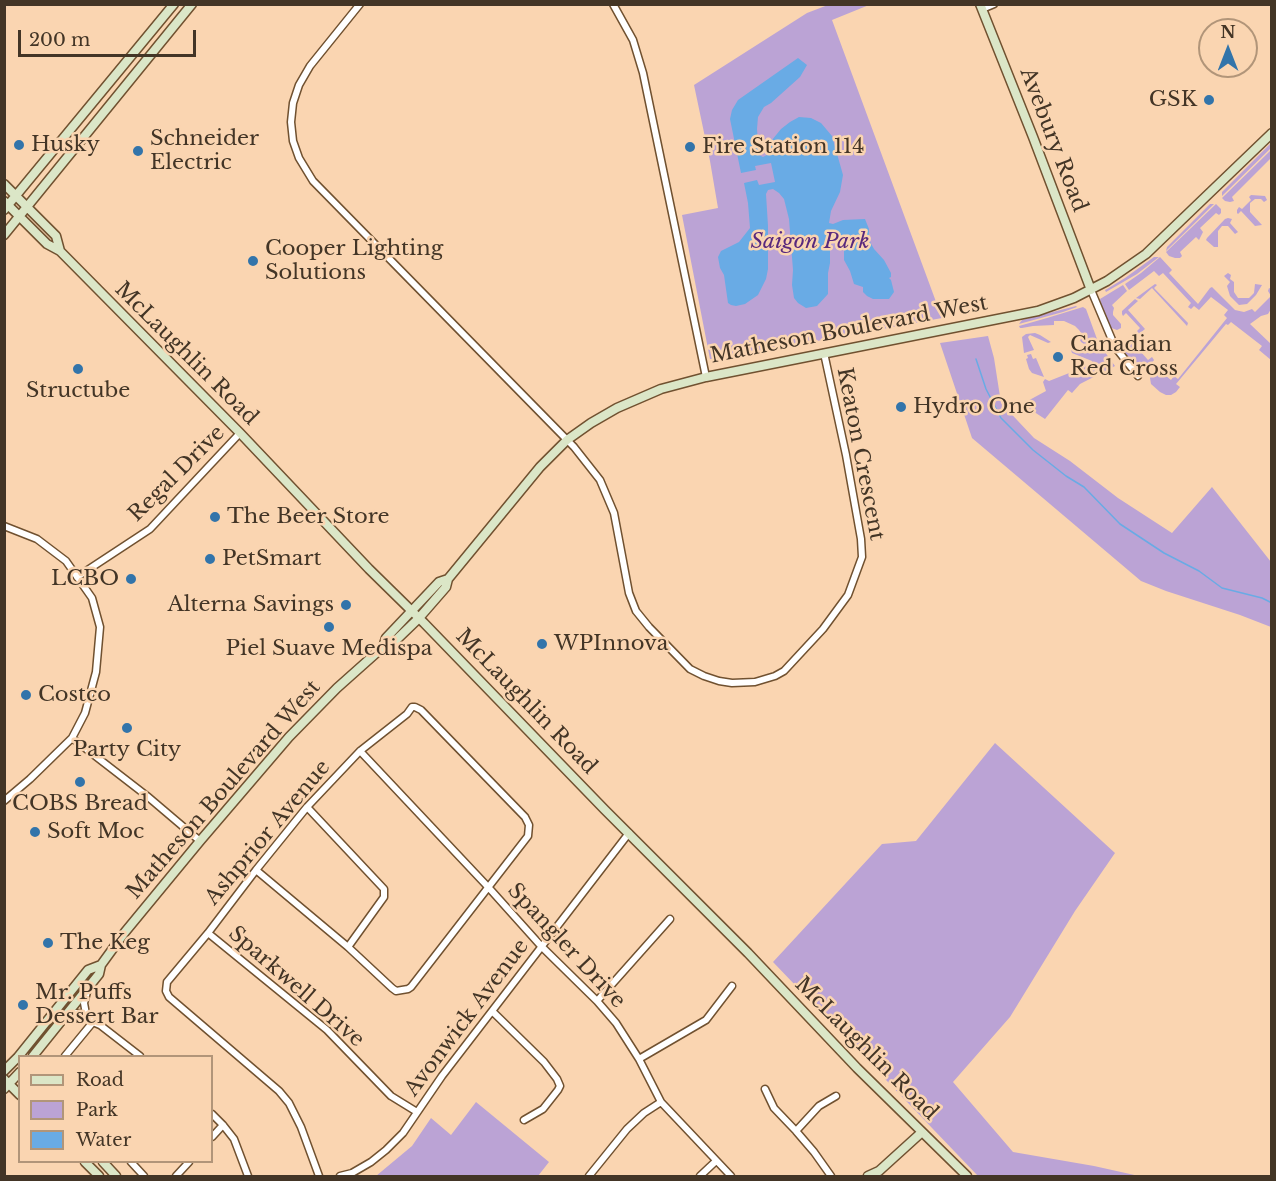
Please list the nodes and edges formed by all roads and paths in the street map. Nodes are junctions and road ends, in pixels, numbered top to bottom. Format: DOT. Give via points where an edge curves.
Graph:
graph roads {
  1 [pos="174,4"];
  2 [pos="192,4"];
  3 [pos="360,4"];
  4 [pos="613,4"];
  5 [pos="994,4"];
  6 [pos="981,7"];
  7 [pos="1272,133"];
  8 [pos="4,184"];
  9 [pos="16,196"];
  10 [pos="6,205"];
  11 [pos="27,207"];
  12 [pos="20,216"];
  13 [pos="4,235"];
  14 [pos="60,251"];
  15 [pos="1091,290"];
  16 [pos="824,354"];
  17 [pos="1138,376"];
  18 [pos="705,377"];
  19 [pos="240,433"];
  20 [pos="567,440"];
  21 [pos="4,526"];
  22 [pos="77,577"];
  23 [pos="415,615"];
  24 [pos="72,738"];
  25 [pos="360,751"];
  26 [pos="4,801"];
  27 [pos="307,807"];
  28 [pos="629,833"];
  29 [pos="200,841"];
  30 [pos="256,870"];
  31 [pos="489,888"];
  32 [pos="670,919"];
  33 [pos="208,933"];
  34 [pos="541,946"];
  35 [pos="348,947"];
  36 [pos="101,965"];
  37 [pos="89,985"];
  38 [pos="732,986"];
  39 [pos="597,1001"];
  40 [pos="492,1011"];
  41 [pos="86,1014"];
  42 [pos="63,1019"];
  43 [pos="93,1022"];
  44 [pos="34,1055"];
  45 [pos="66,1055"];
  46 [pos="136,1055"];
  47 [pos="639,1059"];
  48 [pos="6,1066"];
  49 [pos="18,1074"];
  50 [pos="6,1084"];
  51 [pos="765,1089"];
  52 [pos="18,1093"];
  53 [pos="836,1096"];
  54 [pos="661,1102"];
  55 [pos="417,1112"];
  56 [pos="213,1115"];
  57 [pos="524,1120"];
  58 [pos="223,1125"];
  59 [pos="796,1131"];
  60 [pos="922,1131"];
  61 [pos="213,1136"];
  62 [pos="716,1161"];
  63 [pos="87,1163"];
  64 [pos="105,1163"];
  65 [pos="133,1163"];
  66 [pos="187,1163"];
  67 [pos="99,1176"];
  68 [pos="116,1176"];
  69 [pos="144,1176"];
  70 [pos="176,1176"];
  71 [pos="248,1176"];
  72 [pos="319,1176"];
  73 [pos="340,1176"];
  74 [pos="589,1176"];
  75 [pos="700,1176"];
  76 [pos="731,1176"];
  77 [pos="831,1176"];
  78 [pos="868,1176"];
  79 [pos="967,1176"];
  1 -- 9 [label="street"];
  2 -- 11 [label="street"];
  3 -- 20 [label="street, Keaton Crescent" via="298,85 291,122 299,158 313,181"];
  4 -- 18 [label="street" via="633,40 643,73"];
  5 -- 6 [label="street"];
  6 -- 15 [label="street, Avebury Road"];
  7 -- 15 [label="street, Matheson Boulevard West" via="1155,247"];
  8 -- 9 [label="street, McLaughlin Road"];
  9 -- 10 [label="street"];
  9 -- 11 [label="street, McLaughlin Road"];
  10 -- 12 [label="street, McLaughlin Road"];
  11 -- 12 [label="street"];
  11 -- 14 [label="street, McLaughlin Road" via="56,236"];
  12 -- 13 [label="street"];
  12 -- 14 [label="street, McLaughlin Road" via="47,244"];
  14 -- 19 [label="street, McLaughlin Road"];
  15 -- 16 [label="street, Matheson Boulevard West" via="1038,311"];
  15 -- 17 [label="street" via="1115,346"];
  16 -- 18 [label="street, Matheson Boulevard West"];
  16 -- 20 [label="street, Keaton Crescent" via="846,455 862,557 848,595 791,665 775,676 732,683 704,676 690,669 640,617 629,593 614,513 600,480"];
  18 -- 20 [label="street, Matheson Boulevard West" via="631,401"];
  19 -- 22 [label="street, Regal Drive" via="150,529"];
  19 -- 23 [label="street, McLaughlin Road"];
  20 -- 23 [label="street, Matheson Boulevard West" via="540,466 448,579 439,582"];
  21 -- 22 [label="street" via="37,539 66,561"];
  22 -- 24 [label="street" via="92,598 100,627 96,672 85,713"];
  23 -- 28 [label="street, McLaughlin Road"];
  23 -- 29 [label="street, Matheson Boulevard West" via="386,638 383,648 289,737"];
  24 -- 26 [label="street"];
  24 -- 29 [label="street"];
  25 -- 27 [label="street, Ashprior Avenue"];
  25 -- 31 [label="street, Spangler Drive"];
  25 -- 31 [label="street, Ashprior Avenue" via="415,706 525,817 528,836"];
  27 -- 30 [label="street, Ashprior Avenue"];
  27 -- 35 [label="street" via="384,889 384,897"];
  28 -- 34 [label="street, Avonwick Avenue"];
  28 -- 60 [label="street, McLaughlin Road"];
  29 -- 36 [label="street, Matheson Boulevard West"];
  30 -- 33 [label="street, Ashprior Avenue"];
  30 -- 35 [label="street"];
  31 -- 34 [label="street, Spangler Drive"];
  31 -- 35 [label="street" via="408,989 392,988"];
  32 -- 39 [label="street"];
  33 -- 55 [label="street, Sparkwell Drive" via="321,1025 385,1091"];
  33 -- 72 [label="street, Ashprior Avenue" via="167,982 166,991 289,1103"];
  34 -- 39 [label="street, Spangler Drive"];
  34 -- 40 [label="street, Avonwick Avenue"];
  36 -- 37 [label="street, Matheson Boulevard West"];
  36 -- 48 [label="street, Matheson Boulevard West" via="88,970"];
  37 -- 41 [label="street" via="84,1003"];
  37 -- 42 [label="street, Matheson Boulevard West"];
  38 -- 47 [label="street" via="706,1020"];
  39 -- 47 [label="street, Spangler Drive"];
  40 -- 55 [label="street, Avonwick Avenue"];
  40 -- 57 [label="street" via="544,1062 560,1086 543,1109"];
  41 -- 42 [label="street" via="76,1013"];
  41 -- 43 [label="street"];
  42 -- 44 [label="street, Matheson Boulevard West"];
  43 -- 45 [label="street"];
  43 -- 46 [label="street"];
  47 -- 54 [label="street, Spangler Drive"];
  49 -- 50 [label="street"];
  50 -- 52 [label="street"];
  51 -- 59 [label="street" via="774,1108"];
  53 -- 59 [label="street" via="819,1106"];
  54 -- 62 [label="street, Spangler Drive"];
  54 -- 74 [label="street" via="627,1129"];
  55 -- 73 [label="street, Avonwick Avenue" via="386,1150 352,1173"];
  56 -- 58 [label="street"];
  58 -- 61 [label="street"];
  58 -- 71 [label="street" via="234,1139"];
  59 -- 77 [label="street"];
  60 -- 78 [label="street" via="879,1171"];
  60 -- 79 [label="street, McLaughlin Road"];
  62 -- 75 [label="street"];
  62 -- 76 [label="street, Spangler Drive"];
  63 -- 67 [label="street"];
  64 -- 68 [label="street"];
  65 -- 69 [label="street"];
  66 -- 70 [label="street"];
}
